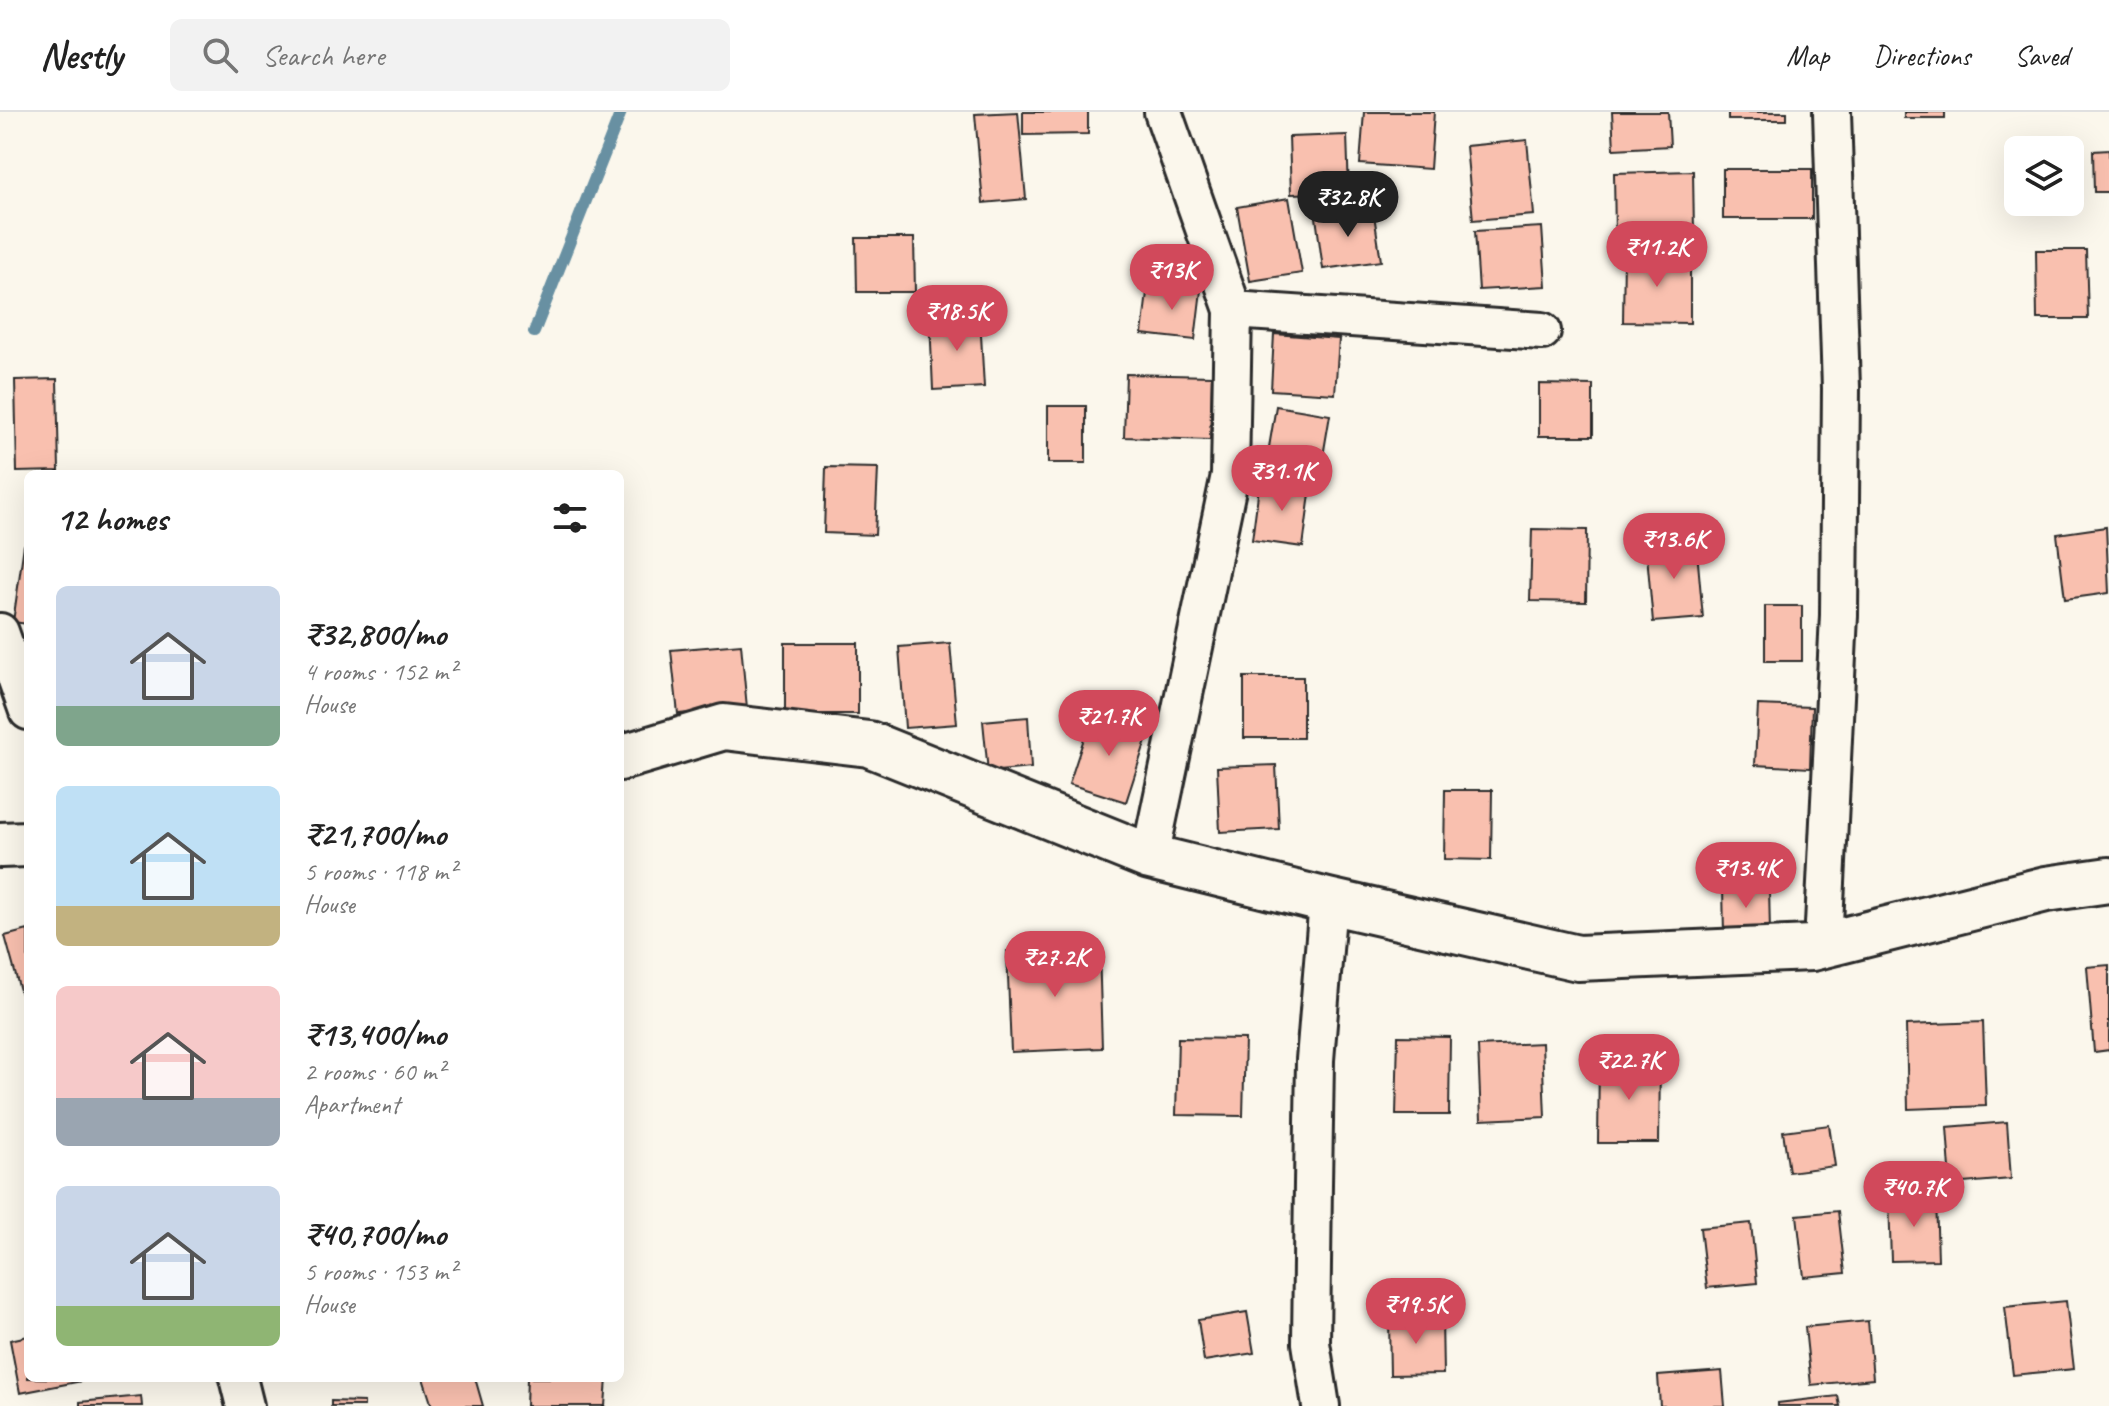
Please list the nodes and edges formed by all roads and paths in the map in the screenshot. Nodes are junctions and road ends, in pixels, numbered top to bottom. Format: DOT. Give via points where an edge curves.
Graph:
graph roads {
  1 [pos="1163,112"];
  2 [pos="1832,112"];
  3 [pos="1233,310"];
  4 [pos="1542,331"];
  5 [pos="0,632"];
  6 [pos="24,700"];
  7 [pos="624,757"];
  8 [pos="24,844"];
  9 [pos="0,845"];
  10 [pos="1150,857"];
  11 [pos="2109,880"];
  12 [pos="1328,901"];
  13 [pos="1823,945"];
  14 [pos="239,1382"];
  15 [pos="245,1406"];
  16 [pos="1321,1406"];
  1 -- 3 [label="street"];
  2 -- 13 [label="street" via="1841,433 1839,615"];
  3 -- 4 [label="street"];
  3 -- 10 [label="street" via="1230,475"];
  5 -- 6 [label="street"];
  7 -- 10 [label="street" via="724,727 869,744"];
  8 -- 9 [label="street"];
  10 -- 12 [label="street"];
  11 -- 13 [label="street" via="2046,889"];
  12 -- 13 [label="street" via="1578,958"];
  12 -- 16 [label="street" via="1315,1060 1313,1184 1311,1343"];
  14 -- 15 [label="street"];
}
